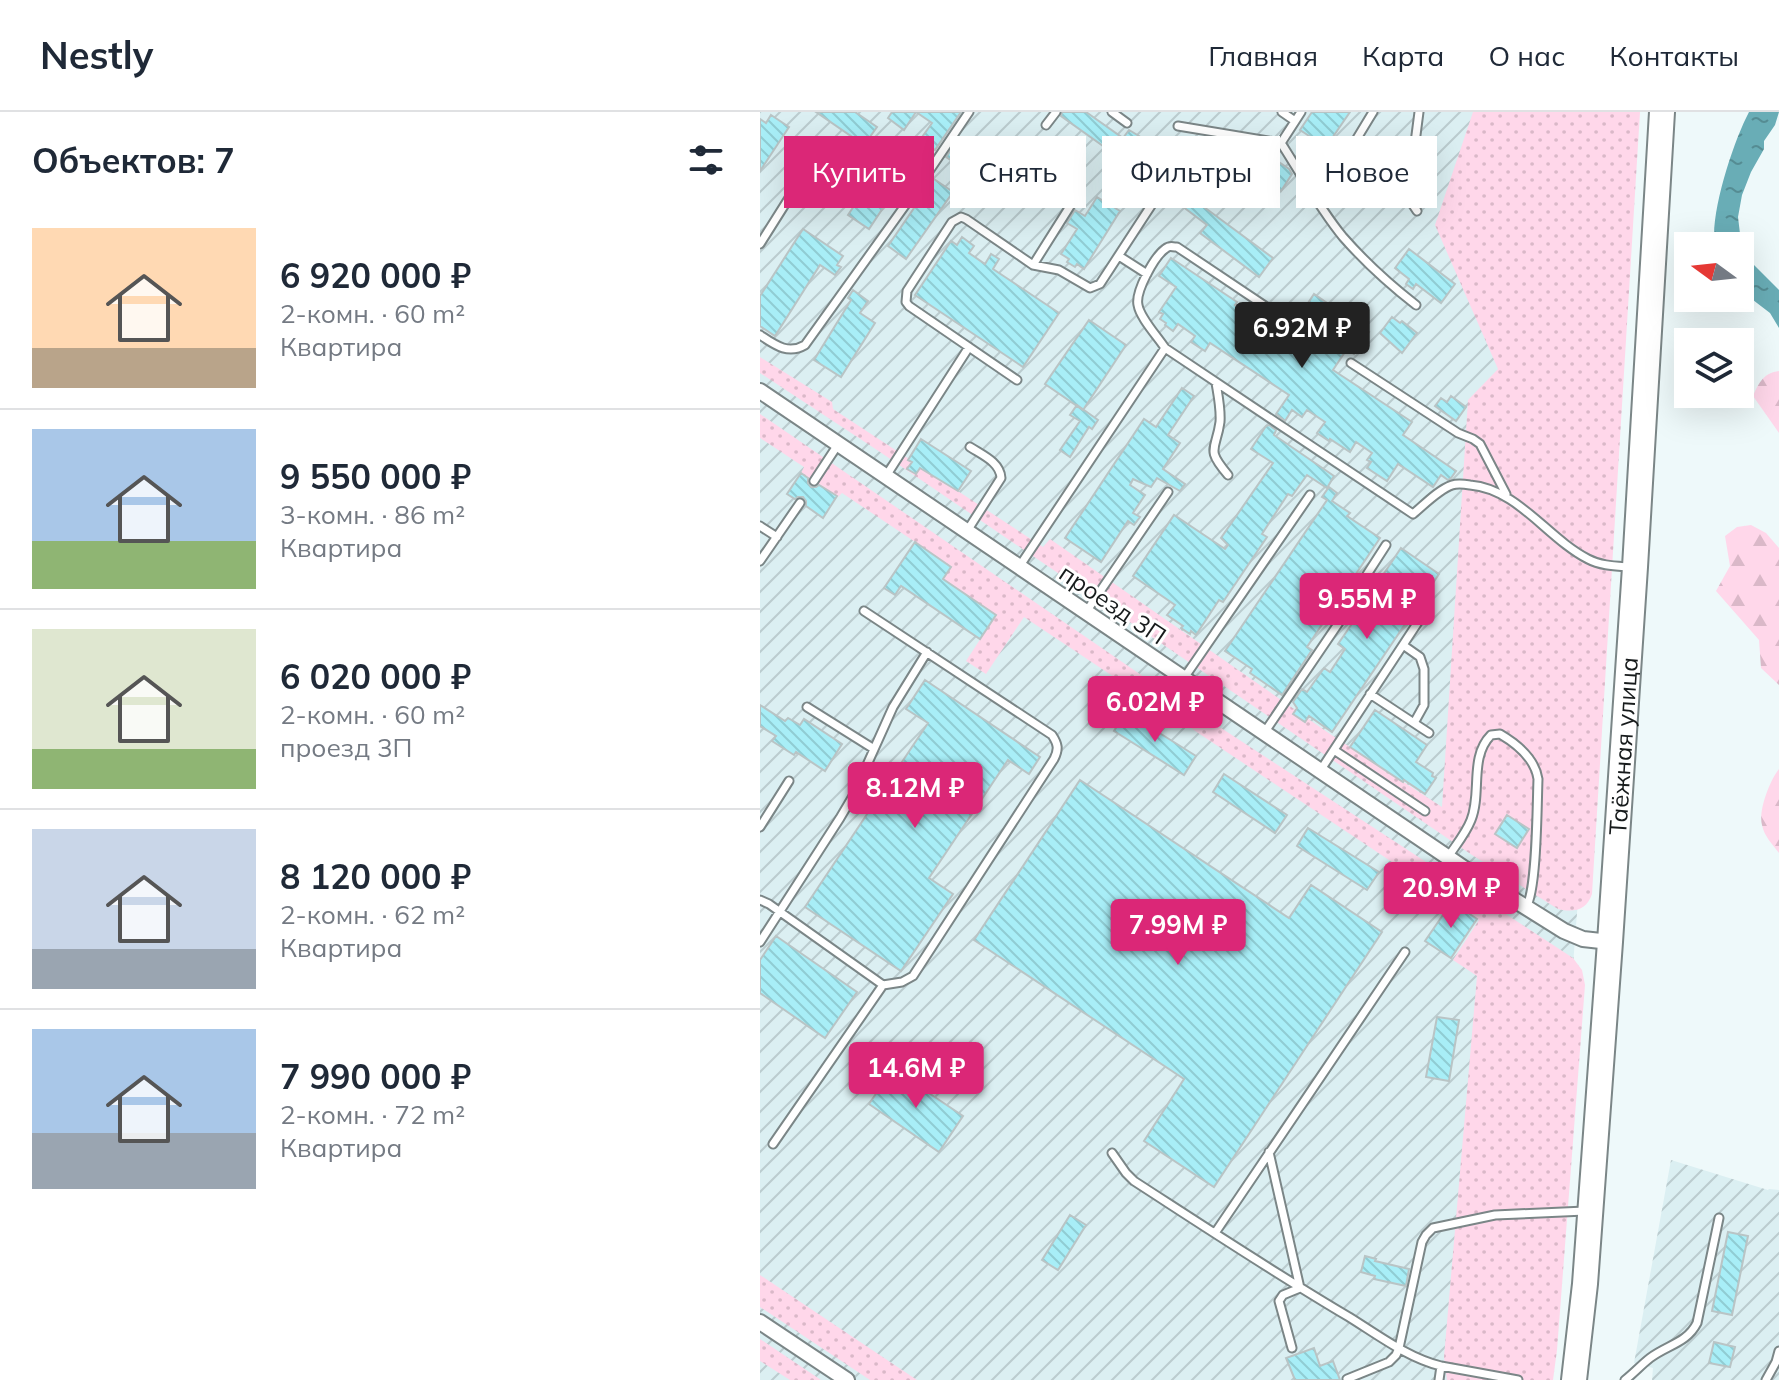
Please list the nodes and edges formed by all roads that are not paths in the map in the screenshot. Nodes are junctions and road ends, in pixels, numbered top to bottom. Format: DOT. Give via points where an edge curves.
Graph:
graph roads {
  1 [pos="969,112"];
  2 [pos="1056,112"];
  3 [pos="1112,112"];
  4 [pos="1282,112"];
  5 [pos="1301,112"];
  6 [pos="1373,112"];
  7 [pos="1419,112"];
  8 [pos="1662,112"];
  9 [pos="1295,121"];
  10 [pos="1127,123"];
  11 [pos="1046,125"];
  12 [pos="1178,126"];
  13 [pos="1358,136"];
  14 [pos="1281,143"];
  15 [pos="784,206"];
  16 [pos="1069,208"];
  17 [pos="1150,208"];
  18 [pos="1417,211"];
  19 [pos="760,244"];
  20 [pos="1119,256"];
  21 [pos="1033,265"];
  22 [pos="1147,274"];
  23 [pos="1416,305"];
  24 [pos="1286,320"];
  25 [pos="760,335"];
  26 [pos="969,347"];
  27 [pos="1165,348"];
  28 [pos="1351,363"];
  29 [pos="1017,380"];
  30 [pos="1216,382"];
  31 [pos="760,391"];
  32 [pos="839,443"];
  33 [pos="970,447"];
  34 [pos="1228,475"];
  35 [pos="886,476"];
  36 [pos="814,481"];
  37 [pos="1168,492"];
  38 [pos="1310,495"];
  39 [pos="1507,497"];
  40 [pos="800,503"];
  41 [pos="760,526"];
  42 [pos="967,531"];
  43 [pos="777,537"];
  44 [pos="1386,545"];
  45 [pos="760,561"];
  46 [pos="1019,567"];
  47 [pos="1635,567"];
  48 [pos="1426,610"];
  49 [pos="864,611"];
  50 [pos="1086,612"];
  51 [pos="1403,645"];
  52 [pos="927,652"];
  53 [pos="1184,678"];
  54 [pos="1370,694"];
  55 [pos="807,707"];
  56 [pos="1414,723"];
  57 [pos="1264,733"];
  58 [pos="1429,733"];
  59 [pos="874,749"];
  60 [pos="1334,750"];
  61 [pos="1320,771"];
  62 [pos="789,781"];
  63 [pos="1425,811"];
  64 [pos="760,827"];
  65 [pos="1448,857"];
  66 [pos="760,900"];
  67 [pos="1526,907"];
  68 [pos="779,912"];
  69 [pos="760,942"];
  70 [pos="1610,942"];
  71 [pos="1405,952"];
  72 [pos="883,985"];
  73 [pos="773,1144"];
  74 [pos="1269,1152"];
  75 [pos="1112,1153"];
  76 [pos="1591,1211"];
  77 [pos="1719,1218"];
  78 [pos="1215,1233"];
  79 [pos="1300,1288"];
  80 [pos="760,1322"];
  81 [pos="1292,1348"];
  82 [pos="1399,1348"];
  83 [pos="1779,1351"];
  84 [pos="1441,1366"];
  85 [pos="1347,1379"];
  86 [pos="847,1380"];
  87 [pos="1439,1380"];
  88 [pos="1518,1380"];
  89 [pos="1574,1380"];
  90 [pos="1625,1380"];
  91 [pos="1766,1380"];
  1 -- 25 [label="lane" via="805,345 783,349"];
  2 -- 11 [label="lane"];
  3 -- 10 [label="lane"];
  4 -- 9 [label="lane"];
  5 -- 9 [label="lane"];
  6 -- 13 [label="lane"];
  7 -- 18 [label="lane" via="1409,189"];
  8 -- 47 [label="highway, Таёжная улица"];
  9 -- 14 [label="lane"];
  12 -- 14 [label="lane"];
  14 -- 23 [label="lane" via="1343,237"];
  15 -- 19 [label="lane"];
  16 -- 21 [label="lane"];
  17 -- 20 [label="lane"];
  20 -- 21 [label="lane" via="1100,284 1090,288 1059,270"];
  20 -- 22 [label="lane"];
  21 -- 26 [label="lane" via="966,219 952,222 907,291 906,302"];
  22 -- 24 [label="lane" via="1163,251 1177,247"];
  22 -- 27 [label="lane" via="1137,304"];
  26 -- 29 [label="lane"];
  26 -- 35 [label="lane"];
  27 -- 30 [label="lane"];
  27 -- 46 [label="lane"];
  28 -- 39 [label="lane" via="1477,441"];
  30 -- 34 [label="lane" via="1220,417 1213,450"];
  30 -- 39 [label="lane" via="1413,514 1457,484 1483,486"];
  31 -- 32 [label="street, проезд 3П"];
  32 -- 35 [label="street, проезд 3П"];
  32 -- 36 [label="lane"];
  33 -- 42 [label="lane" via="1002,473"];
  35 -- 42 [label="street, проезд 3П"];
  37 -- 50 [label="lane"];
  38 -- 53 [label="lane"];
  39 -- 47 [label="lane" via="1588,559"];
  40 -- 43 [label="lane"];
  41 -- 43 [label="lane"];
  42 -- 46 [label="street, проезд 3П"];
  43 -- 45 [label="lane"];
  44 -- 57 [label="lane"];
  46 -- 50 [label="street, проезд 3П"];
  47 -- 70 [label="highway, Таёжная улица"];
  48 -- 51 [label="lane"];
  49 -- 52 [label="lane"];
  50 -- 53 [label="street, проезд 3П"];
  51 -- 54 [label="lane"];
  51 -- 56 [label="lane" via="1420,657 1424,669 1424,705"];
  52 -- 59 [label="lane"];
  52 -- 72 [label="lane" via="1052,735 1058,751 913,976"];
  53 -- 57 [label="street, проезд 3П"];
  54 -- 56 [label="lane"];
  54 -- 60 [label="lane"];
  55 -- 59 [label="lane"];
  56 -- 58 [label="lane"];
  57 -- 61 [label="street, проезд 3П"];
  59 -- 68 [label="lane" via="853,796"];
  60 -- 61 [label="lane"];
  60 -- 63 [label="lane"];
  61 -- 65 [label="street, проезд 3П"];
  62 -- 64 [label="lane"];
  65 -- 67 [label="street, проезд 3П"];
  65 -- 67 [label="lane" via="1473,815 1484,744 1500,734 1537,769 1531,897"];
  66 -- 68 [label="lane"];
  67 -- 70 [label="street, проезд 3П" via="1573,936"];
  68 -- 69 [label="lane"];
  68 -- 72 [label="lane"];
  70 -- 76 [label="highway, Таёжная улица"];
  71 -- 74 [label="lane"];
  72 -- 73 [label="lane"];
  74 -- 78 [label="lane"];
  74 -- 79 [label="lane"];
  75 -- 78 [label="lane" via="1134,1181"];
  76 -- 82 [label="lane" via="1495,1215 1433,1228 1422,1242"];
  76 -- 89 [label="highway, Таёжная улица"];
  77 -- 90 [label="lane" via="1692,1333"];
  78 -- 79 [label="lane"];
  79 -- 81 [label="lane" via="1279,1301"];
  79 -- 82 [label="lane"];
  80 -- 86 [label="street"];
  82 -- 84 [label="lane"];
  82 -- 85 [label="lane" via="1389,1362"];
  83 -- 91 [label="lane"];
  84 -- 87 [label="lane"];
  84 -- 88 [label="lane"];
}
